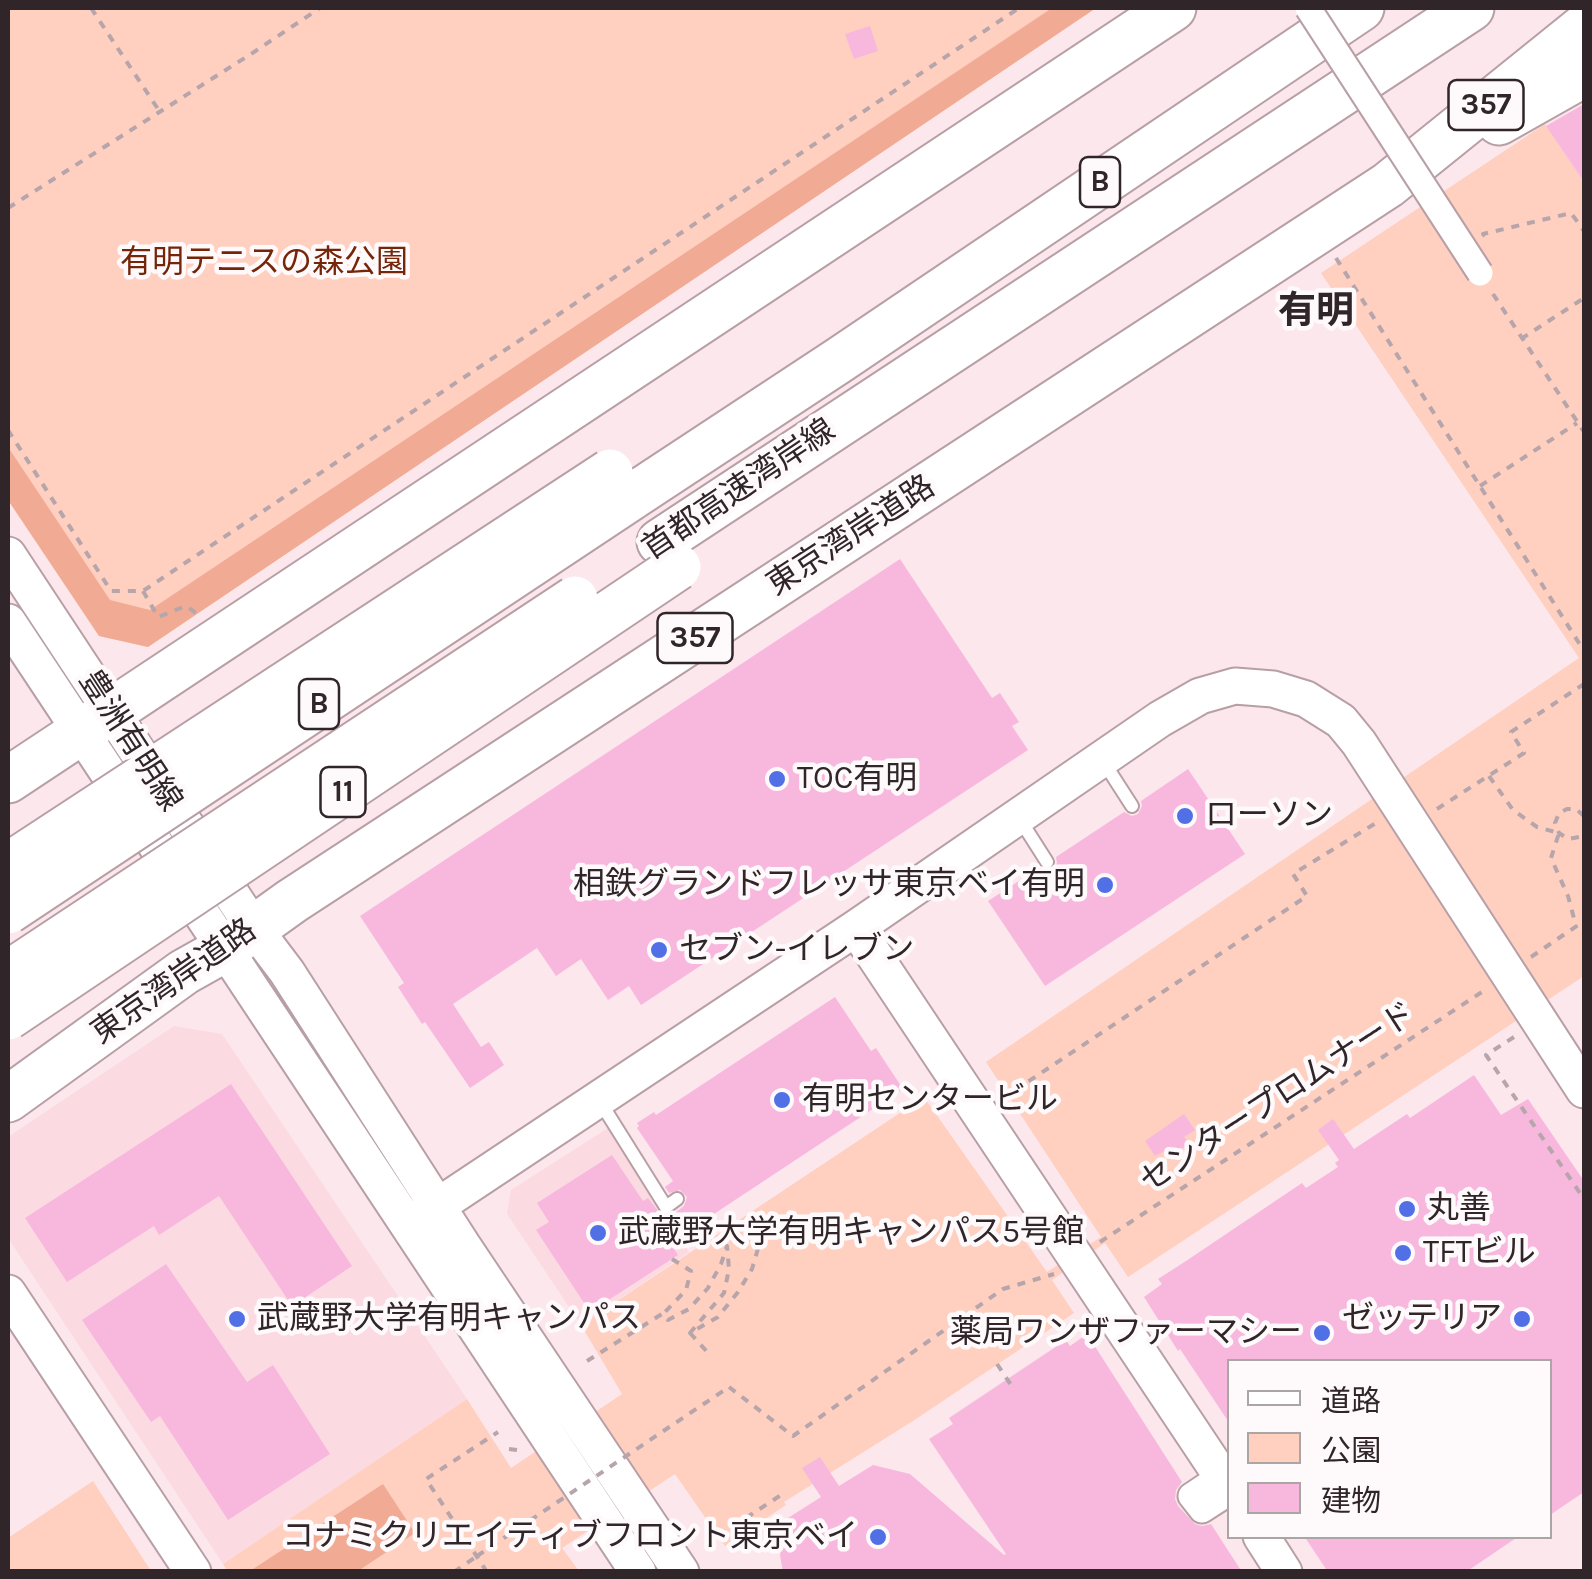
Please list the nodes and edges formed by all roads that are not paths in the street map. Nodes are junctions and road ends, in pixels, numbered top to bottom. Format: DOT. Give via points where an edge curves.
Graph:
graph roads {
  1 [pos="1308,8"];
  2 [pos="1361,8"];
  3 [pos="1471,8"];
  4 [pos="1165,12"];
  5 [pos="1584,27"];
  6 [pos="1584,74"];
  7 [pos="1388,185"];
  8 [pos="1141,224"];
  9 [pos="1480,273"];
  10 [pos="620,485"];
  11 [pos="8,555"];
  12 [pos="669,555"];
  13 [pos="8,622"];
  14 [pos="97,722"];
  15 [pos="1101,759"];
  16 [pos="8,780"];
  17 [pos="1132,806"];
  18 [pos="1017,816"];
  19 [pos="1048,862"];
  20 [pos="8,866"];
  21 [pos="8,911"];
  22 [pos="856,928"];
  23 [pos="239,938"];
  24 [pos="8,974"];
  25 [pos="8,1017"];
  26 [pos="1584,1090"];
  27 [pos="598,1098"];
  28 [pos="8,1099"];
  29 [pos="678,1199"];
  30 [pos="423,1215"];
  31 [pos="8,1293"];
  32 [pos="1227,1472"];
  33 [pos="1227,1485"];
  34 [pos="1227,1492"];
  35 [pos="1263,1539"];
  36 [pos="193,1572"];
  37 [pos="638,1572"];
  38 [pos="681,1572"];
  39 [pos="1284,1572"];
  1 -- 9 [label="street, bridge"];
  2 -- 10 [label="highway, 首都高速湾岸線 / B" via="841,359"];
  3 -- 8 [label="highway, B"];
  4 -- 14 [label="highway"];
  5 -- 7 [label="highway, 東京湾岸道路 / 357"];
  6 -- 7 [label="highway, 357"];
  7 -- 23 [label="highway, 東京湾岸道路 / 357"];
  8 -- 12 [label="highway, 11" via="1082,277"];
  10 -- 20 [label="highway, bridge"];
  10 -- 21 [label="highway, 首都高速湾岸線 / B, bridge"];
  11 -- 14 [label="street, 豊洲有明線"];
  12 -- 24 [label="highway, 首都高速湾岸線 / B, bridge"];
  12 -- 25 [label="highway, 11, bridge"];
  13 -- 14 [label="street, 豊洲有明線"];
  14 -- 16 [label="highway"];
  14 -- 23 [label="street, 豊洲有明線"];
  15 -- 17 [label="lane"];
  15 -- 18 [label="street"];
  15 -- 26 [label="street" via="1186,702 1218,690 1273,689 1320,707 1365,751"];
  18 -- 19 [label="lane"];
  18 -- 22 [label="street"];
  22 -- 27 [label="street"];
  22 -- 33 [label="street"];
  23 -- 28 [label="highway, 東京湾岸道路 / 357"];
  23 -- 30 [label="street, 豊洲有明線" via="286,972"];
  27 -- 29 [label="lane" via="666,1207"];
  27 -- 30 [label="street"];
  30 -- 37 [label="street" via="433,1266"];
  30 -- 38 [label="street"];
  31 -- 36 [label="street"];
  32 -- 34 [label="street" via="1192,1496 1202,1510"];
  35 -- 39 [label="street"];
}
